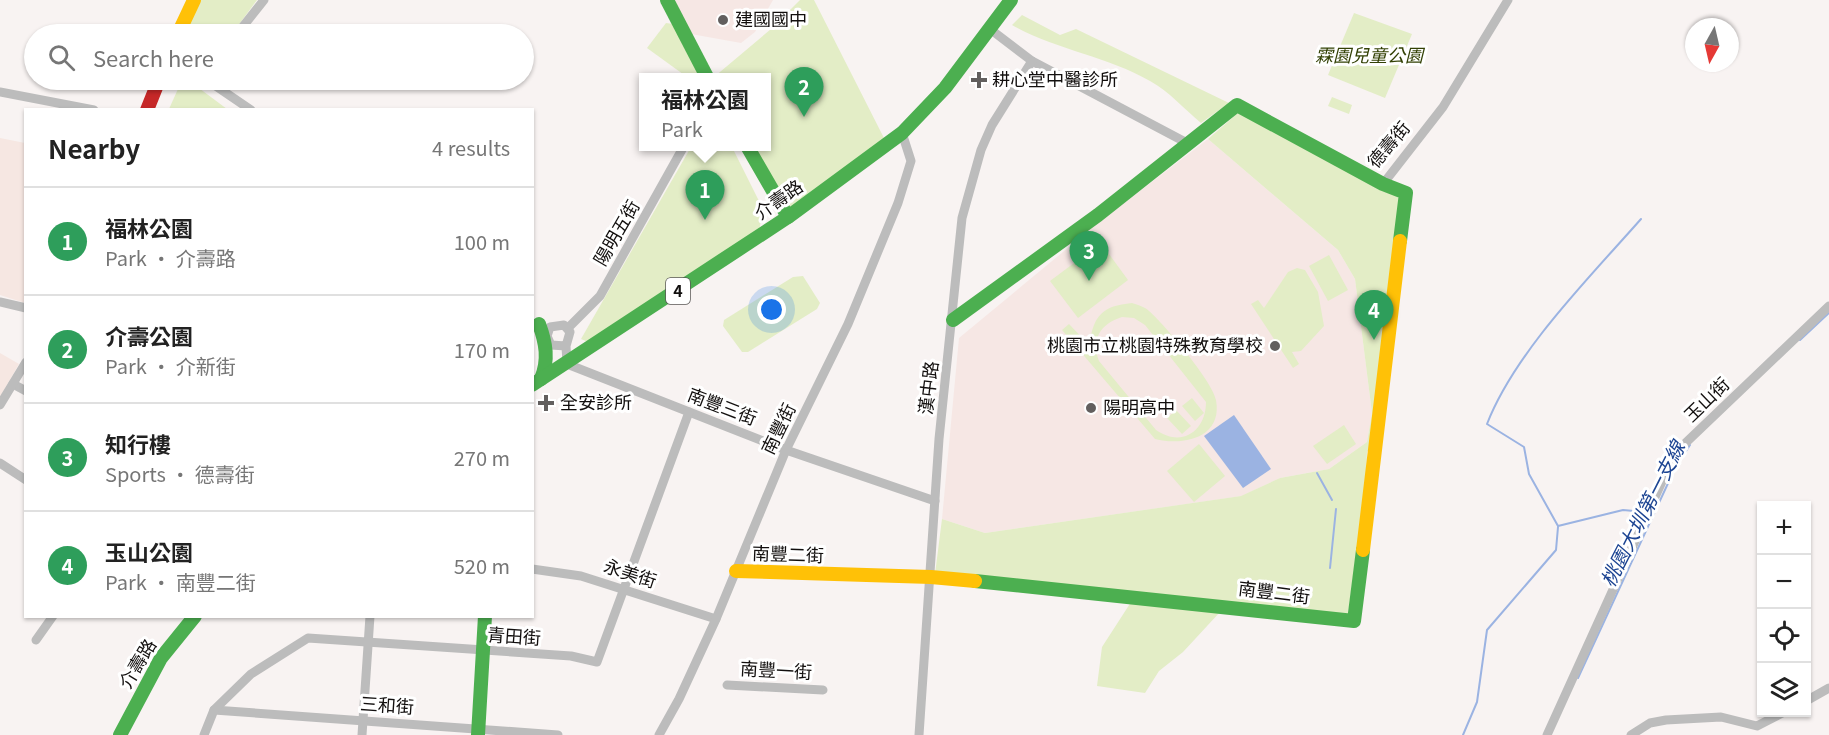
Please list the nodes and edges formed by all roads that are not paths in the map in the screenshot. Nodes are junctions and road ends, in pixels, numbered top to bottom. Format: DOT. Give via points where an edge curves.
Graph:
graph roads {
  1 [pos="194,0"];
  2 [pos="264,0"];
  3 [pos="667,0"];
  4 [pos="1508,0"];
  5 [pos="1010,2"];
  6 [pos="183,24"];
  7 [pos="245,24"];
  8 [pos="990,29"];
  9 [pos="1032,61"];
  10 [pos="704,73"];
  11 [pos="155,90"];
  12 [pos="222,90"];
  13 [pos="0,92"];
  14 [pos="84,108"];
  15 [pos="148,108"];
  16 [pos="248,108"];
  17 [pos="902,134"];
  18 [pos="1189,144"];
  19 [pos="682,151"];
  20 [pos="749,151"];
  21 [pos="1383,184"];
  22 [pos="788,216"];
  23 [pos="0,302"];
  24 [pos="1829,306"];
  25 [pos="24,308"];
  26 [pos="953,320"];
  27 [pos="540,325"];
  28 [pos="568,328"];
  29 [pos="566,346"];
  30 [pos="567,364"];
  31 [pos="24,365"];
  32 [pos="537,381"];
  33 [pos="13,384"];
  34 [pos="24,390"];
  35 [pos="0,405"];
  36 [pos="689,411"];
  37 [pos="786,450"];
  38 [pos="0,463"];
  39 [pos="24,479"];
  40 [pos="935,501"];
  41 [pos="534,569"];
  42 [pos="736,571"];
  43 [pos="931,577"];
  44 [pos="622,589"];
  45 [pos="52,618"];
  46 [pos="193,618"];
  47 [pos="370,618"];
  48 [pos="485,618"];
  49 [pos="716,619"];
  50 [pos="36,640"];
  51 [pos="369,643"];
  52 [pos="483,651"];
  53 [pos="727,685"];
  54 [pos="1829,688"];
  55 [pos="823,690"];
  56 [pos="1811,697"];
  57 [pos="214,710"];
  58 [pos="1775,717"];
  59 [pos="363,721"];
  60 [pos="478,732"];
  61 [pos="120,735"];
  62 [pos="204,735"];
  63 [pos="362,735"];
  64 [pos="558,735"];
  65 [pos="659,735"];
  66 [pos="919,735"];
  67 [pos="1547,735"];
  68 [pos="1631,735"];
  1 -- 6 [label="street"];
  2 -- 7 [label="street"];
  3 -- 10 [label="street"];
  4 -- 21 [label="street, 德壽街" via="1443,107"];
  5 -- 8 [label="street, 介壽路 / 4"];
  8 -- 9 [label="street"];
  8 -- 17 [label="street, 介壽路 / 4" via="924,113"];
  9 -- 18 [label="street"];
  9 -- 26 [label="street, 漢中路" via="992,125 970,185 962,218"];
  11 -- 15 [label="street"];
  12 -- 16 [label="street"];
  13 -- 14 [label="street"];
  17 -- 22 [label="street, 介壽路 / 4"];
  17 -- 37 [label="street, 南豐街" via="911,161 897,203 848,324"];
  18 -- 21 [label="street, 德壽街" via="1237,105"];
  18 -- 26 [label="street, 德壽街"];
  19 -- 28 [label="street, 陽明五街" via="600,296"];
  20 -- 22 [label="street"];
  21 -- 43 [label="street, 南豐二街" via="1406,193 1354,621"];
  22 -- 30 [label="street, 介壽路 / 4"];
  23 -- 25 [label="street"];
  24 -- 67 [label="street, 玉山街" via="1675,453"];
  26 -- 40 [label="street, 漢中路"];
  27 -- 28 [label="street" via="559,324"];
  27 -- 29 [label="street" via="551,345"];
  27 -- 32 [label="street" via="548,366"];
  28 -- 29 [label="street" via="571,337"];
  29 -- 30 [label="street"];
  30 -- 32 [label="street, 介壽路 / 4"];
  30 -- 36 [label="street, 南豐三街"];
  31 -- 33 [label="street"];
  33 -- 34 [label="street"];
  33 -- 35 [label="street"];
  36 -- 37 [label="street, 南豐三街"];
  36 -- 44 [label="street, 青田街"];
  37 -- 40 [label="street, 南豐三街"];
  37 -- 42 [label="street, 南豐街"];
  38 -- 39 [label="street"];
  40 -- 43 [label="street, 漢中路"];
  41 -- 44 [label="street, 永美街" via="561,571"];
  42 -- 43 [label="street, 南豐二街"];
  42 -- 49 [label="street, 南豐街"];
  43 -- 66 [label="street, 漢中路"];
  44 -- 49 [label="street, 永美街"];
  44 -- 52 [label="street, 青田街" via="597,662 572,656"];
  45 -- 50 [label="street"];
  46 -- 61 [label="street, 介壽路" via="151,672"];
  47 -- 51 [label="street"];
  48 -- 52 [label="street"];
  49 -- 65 [label="street, 南豐街"];
  51 -- 52 [label="street, 青田街"];
  51 -- 57 [label="street, 青田街" via="308,638 251,674"];
  51 -- 59 [label="street"];
  52 -- 60 [label="street"];
  53 -- 55 [label="street, 南豐一街"];
  54 -- 56 [label="street"];
  57 -- 59 [label="street, 三和街"];
  57 -- 62 [label="street, 青田街"];
  58 -- 68 [label="street" via="1757,726 1721,717 1666,720 1650,723"];
  59 -- 60 [label="street, 三和街"];
  59 -- 63 [label="street"];
  60 -- 64 [label="street, 三和街"];
}
